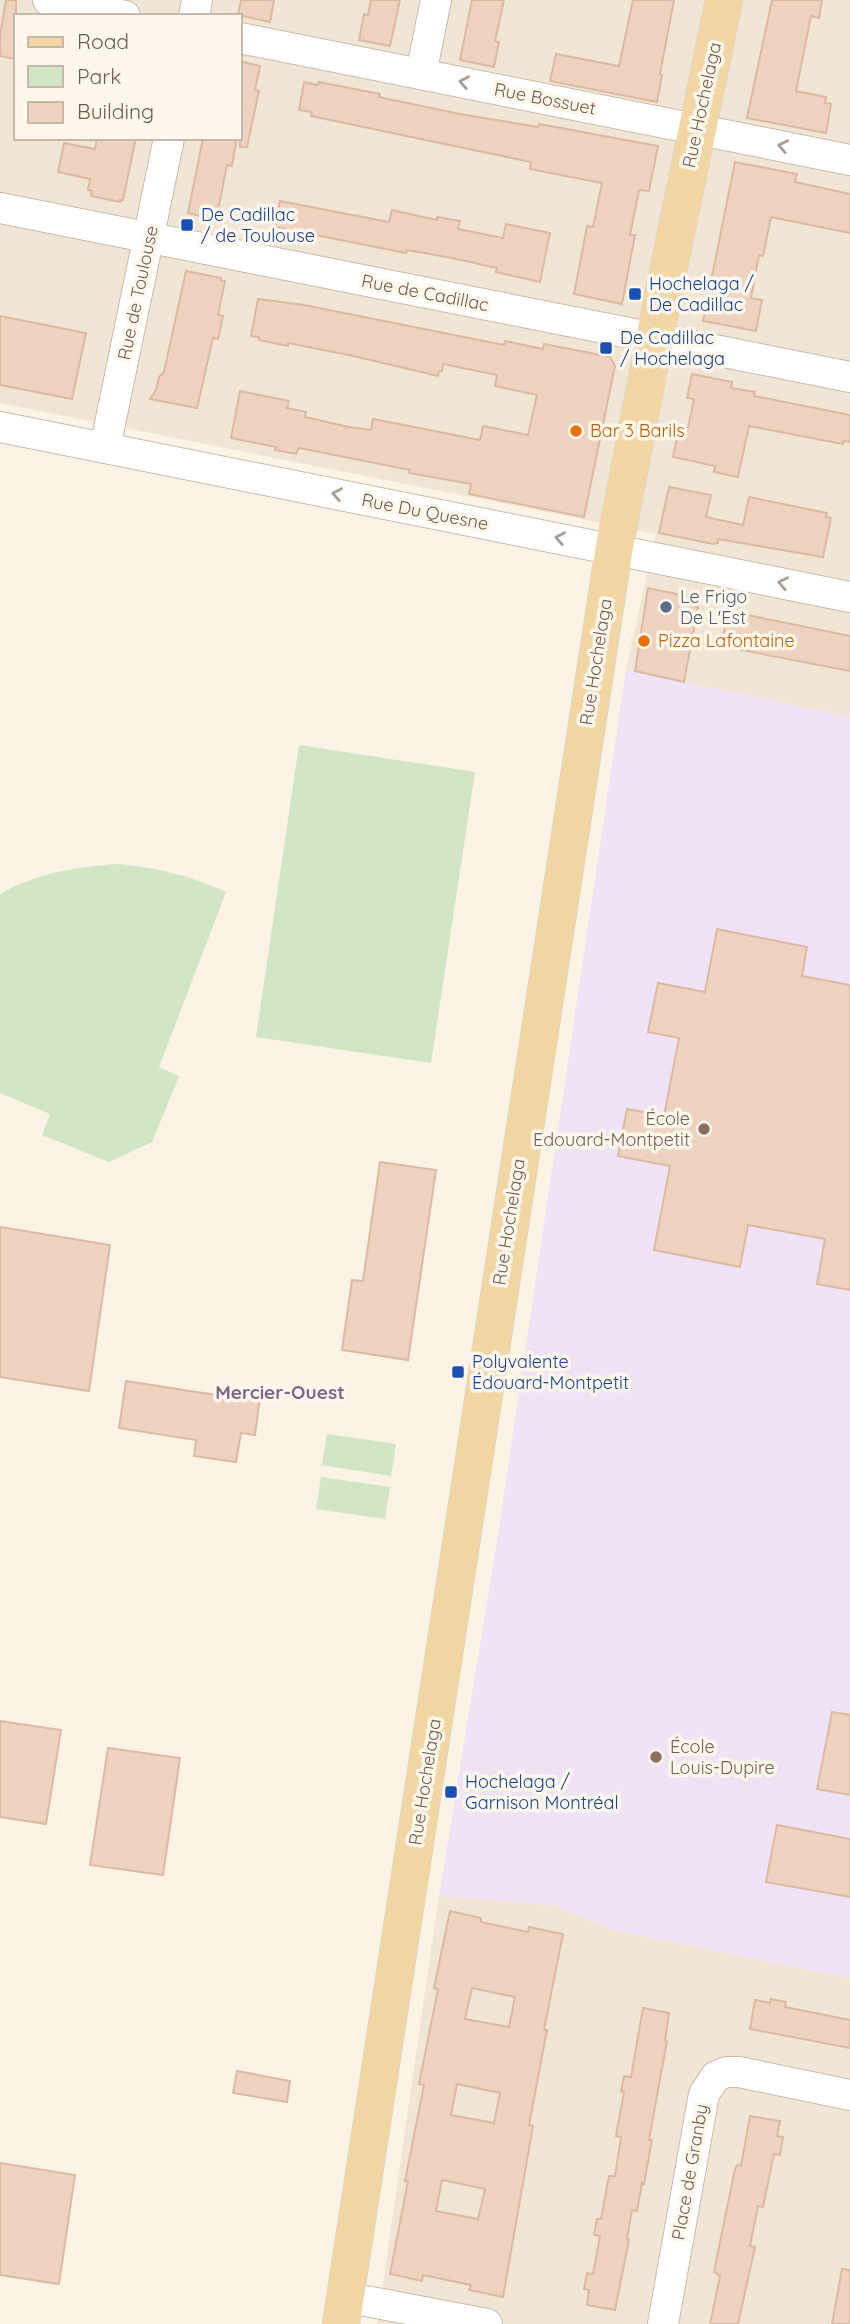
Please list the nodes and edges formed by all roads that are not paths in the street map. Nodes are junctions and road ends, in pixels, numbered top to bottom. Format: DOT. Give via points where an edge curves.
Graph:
graph roads {
  1 [pos="48,0"];
  2 [pos="436,0"];
  3 [pos="724,0"];
  4 [pos="115,14"];
  5 [pos="242,38"];
  6 [pos="421,74"];
  7 [pos="697,129"];
  8 [pos="169,140"];
  9 [pos="850,160"];
  10 [pos="0,208"];
  11 [pos="149,238"];
  12 [pos="655,339"];
  13 [pos="850,377"];
  14 [pos="0,427"];
  15 [pos="105,448"];
  16 [pos="614,549"];
  17 [pos="850,597"];
  18 [pos="850,2095"];
  19 [pos="343,2311"];
  20 [pos="487,2324"];
  21 [pos="663,2324"];
  1 -- 4 [label="street"];
  2 -- 6 [label="street"];
  3 -- 7 [label="main road, Rue Hochelaga"];
  5 -- 6 [label="street, Rue Bossuet"];
  7 -- 6 [label="street, Rue Bossuet, one-way"];
  9 -- 7 [label="street, Rue Bossuet, one-way"];
  7 -- 12 [label="main road, Rue Hochelaga"];
  8 -- 11 [label="street, Rue de Toulouse"];
  10 -- 11 [label="street, Rue de Cadillac"];
  11 -- 12 [label="street, Rue de Cadillac"];
  11 -- 15 [label="street, Rue de Toulouse"];
  12 -- 13 [label="street, Rue de Cadillac"];
  12 -- 16 [label="main road, Rue Hochelaga"];
  14 -- 15 [label="street, Rue Du Quesne"];
  16 -- 15 [label="street, Rue Du Quesne, one-way"];
  17 -- 16 [label="street, Rue Du Quesne, one-way"];
  16 -- 19 [label="main road, Rue Hochelaga"];
  18 -- 21 [label="street, Place de Granby" via="739,2072 716,2076 709,2084"];
  19 -- 20 [label="street"];
}
